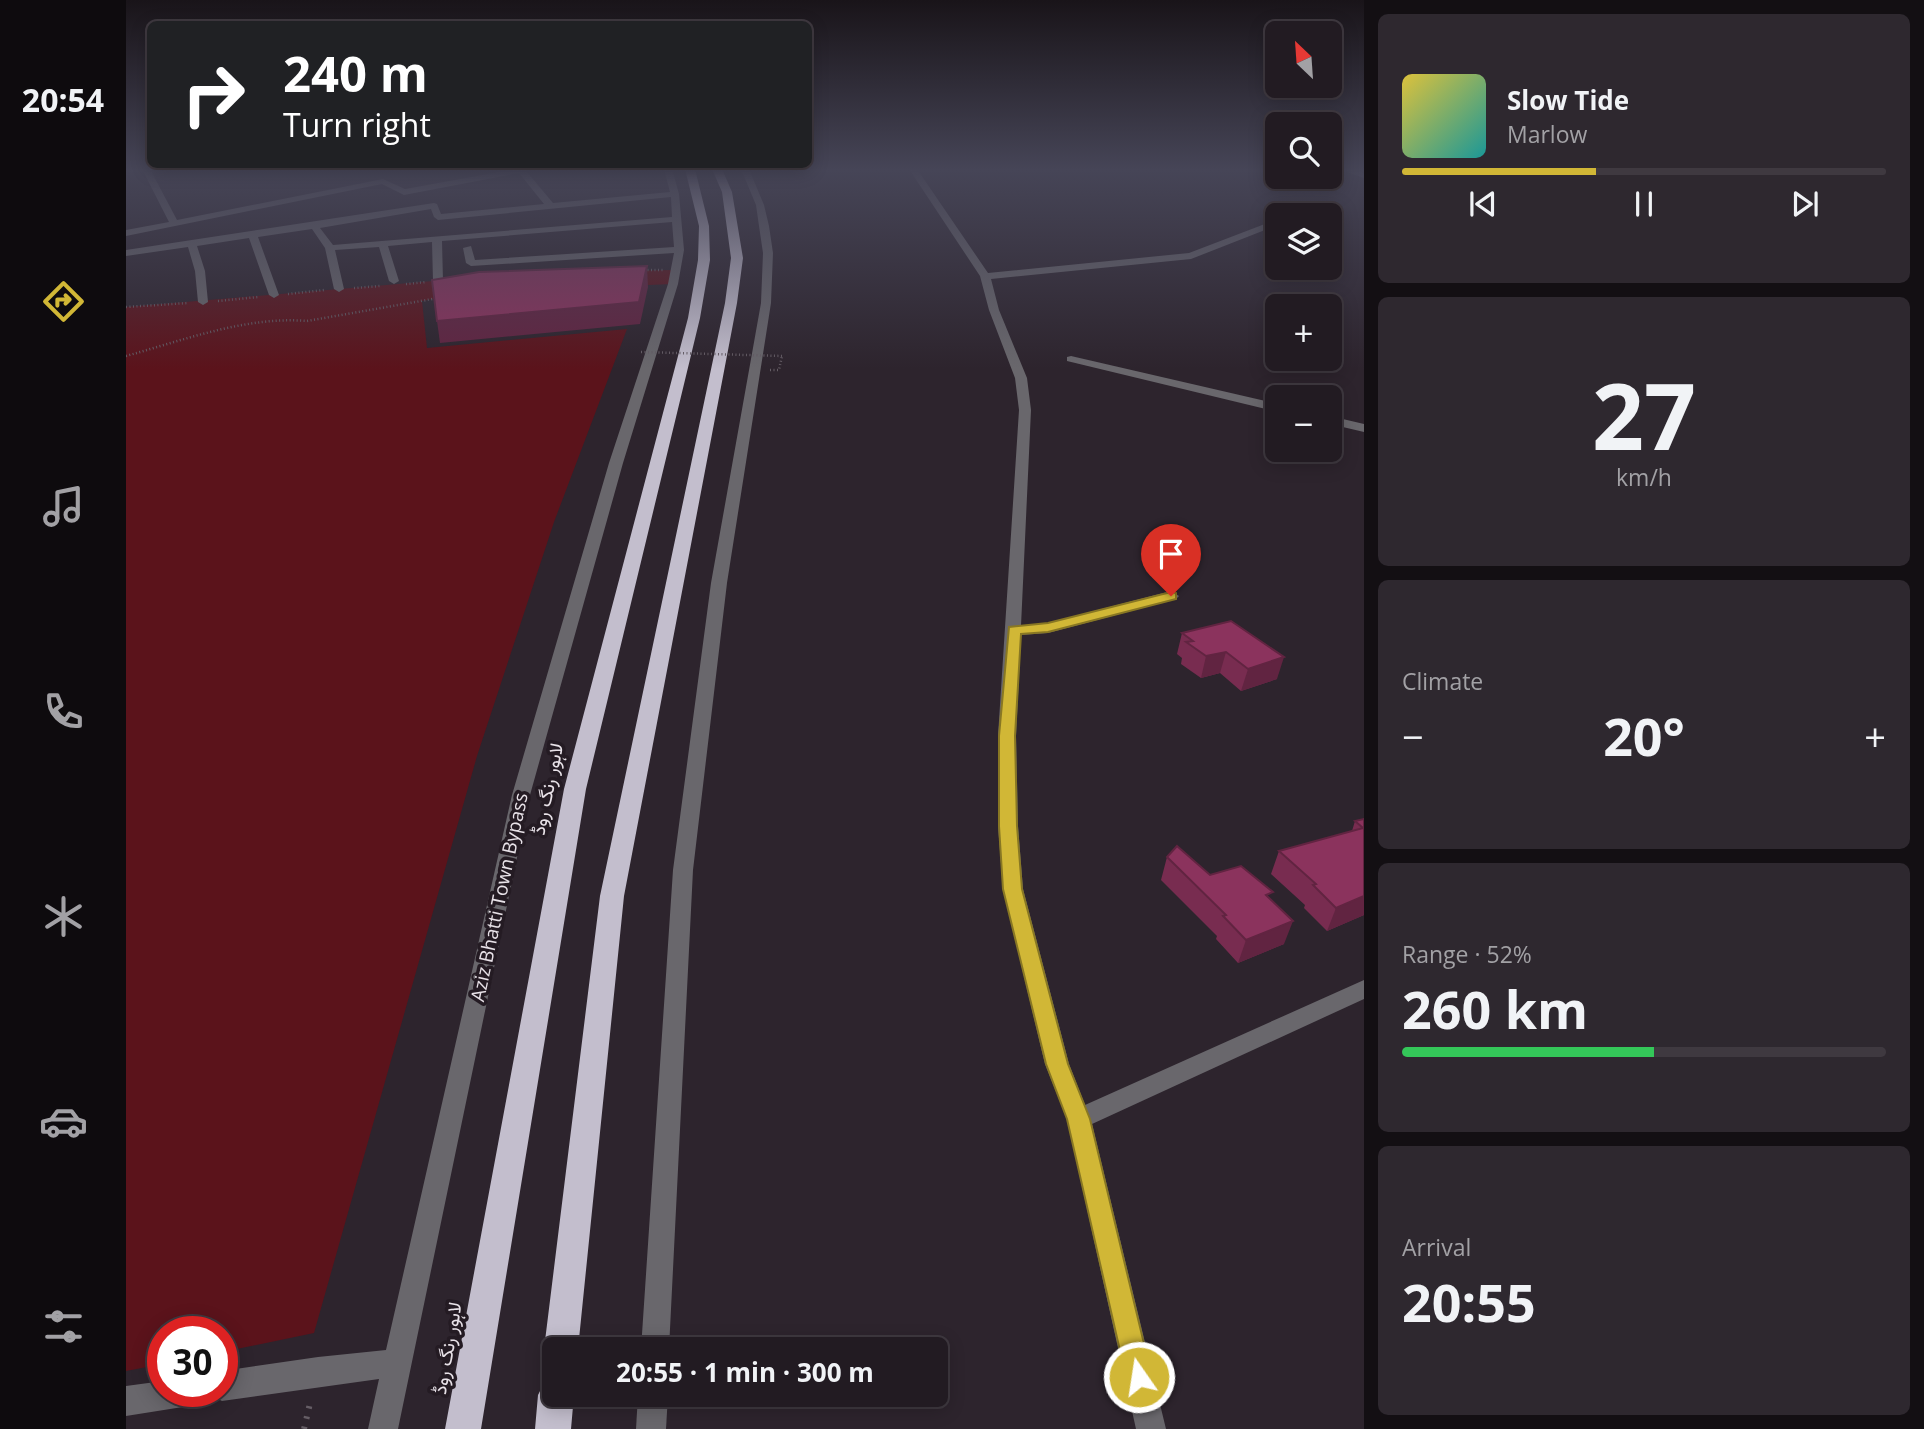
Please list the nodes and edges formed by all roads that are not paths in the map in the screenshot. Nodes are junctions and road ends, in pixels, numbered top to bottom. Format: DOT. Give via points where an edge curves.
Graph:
graph roads {
  1 [pos="241,236"];
  2 [pos="253,236"];
  3 [pos="321,236"];
  4 [pos="497,236"];
  5 [pos="527,236"];
  6 [pos="678,236"];
  7 [pos="704,236"];
  8 [pos="734,236"];
  9 [pos="765,236"];
  10 [pos="958,236"];
  11 [pos="1243,236"];
  12 [pos="437,241"];
  13 [pos="192,243"];
  14 [pos="383,245"];
  15 [pos="330,248"];
  16 [pos="468,248"];
  17 [pos="679,250"];
  18 [pos="126,253"];
  19 [pos="531,258"];
  20 [pos="985,276"];
  21 [pos="394,281"];
  22 [pos="438,281"];
  23 [pos="339,289"];
  24 [pos="274,295"];
  25 [pos="203,302"];
  26 [pos="1071,359"];
  27 [pos="1265,405"];
  28 [pos="1342,423"];
  29 [pos="1364,428"];
  30 [pos="1171,596"];
  31 [pos="1014,631"];
  32 [pos="1364,989"];
  33 [pos="1079,1119"];
  34 [pos="562,1337"];
  35 [pos="656,1337"];
  36 [pos="397,1363"];
  37 [pos="238,1384"];
  38 [pos="147,1398"];
  39 [pos="126,1401"];
  40 [pos="555,1407"];
  41 [pos="652,1407"];
  42 [pos="383,1429"];
  43 [pos="463,1429"];
  44 [pos="553,1429"];
  45 [pos="651,1429"];
  46 [pos="1151,1429"];
  1 -- 13 [label="street"];
  2 -- 24 [label="street"];
  3 -- 15 [label="street"];
  4 -- 12 [label="street"];
  5 -- 19 [label="street"];
  6 -- 17 [label="street, Aziz Bhatti Town Bypass"];
  7 -- 43 [label="highway, لاہور رنگ روڈ" via="696,306 575,789"];
  8 -- 34 [label="highway" via="734,280 612,896"];
  9 -- 35 [label="street" via="766,303 719,583 682,870"];
  10 -- 20 [label="street"];
  11 -- 20 [label="street" via="1191,256"];
  12 -- 14 [label="street"];
  12 -- 22 [label="street"];
  13 -- 18 [label="street"];
  13 -- 25 [label="street"];
  14 -- 15 [label="street"];
  14 -- 21 [label="street"];
  15 -- 23 [label="street"];
  16 -- 19 [label="street" via="471,263"];
  17 -- 19 [label="street" via="622,257"];
  17 -- 36 [label="street, Aziz Bhatti Town Bypass" via="658,338 616,463 521,795"];
  20 -- 31 [label="street" via="1021,378 1025,410"];
  26 -- 27 [label="street"];
  28 -- 29 [label="street"];
  30 -- 31 [label="street" via="1048,628"];
  31 -- 33 [label="street" via="1007,736 1013,889 1057,1064"];
  32 -- 33 [label="street"];
  33 -- 46 [label="street"];
  36 -- 37 [label="street"];
  36 -- 42 [label="street, Aziz Bhatti Town Bypass"];
  38 -- 39 [label="street"];
  40 -- 44 [label="highway"];
  41 -- 45 [label="street"];
}
